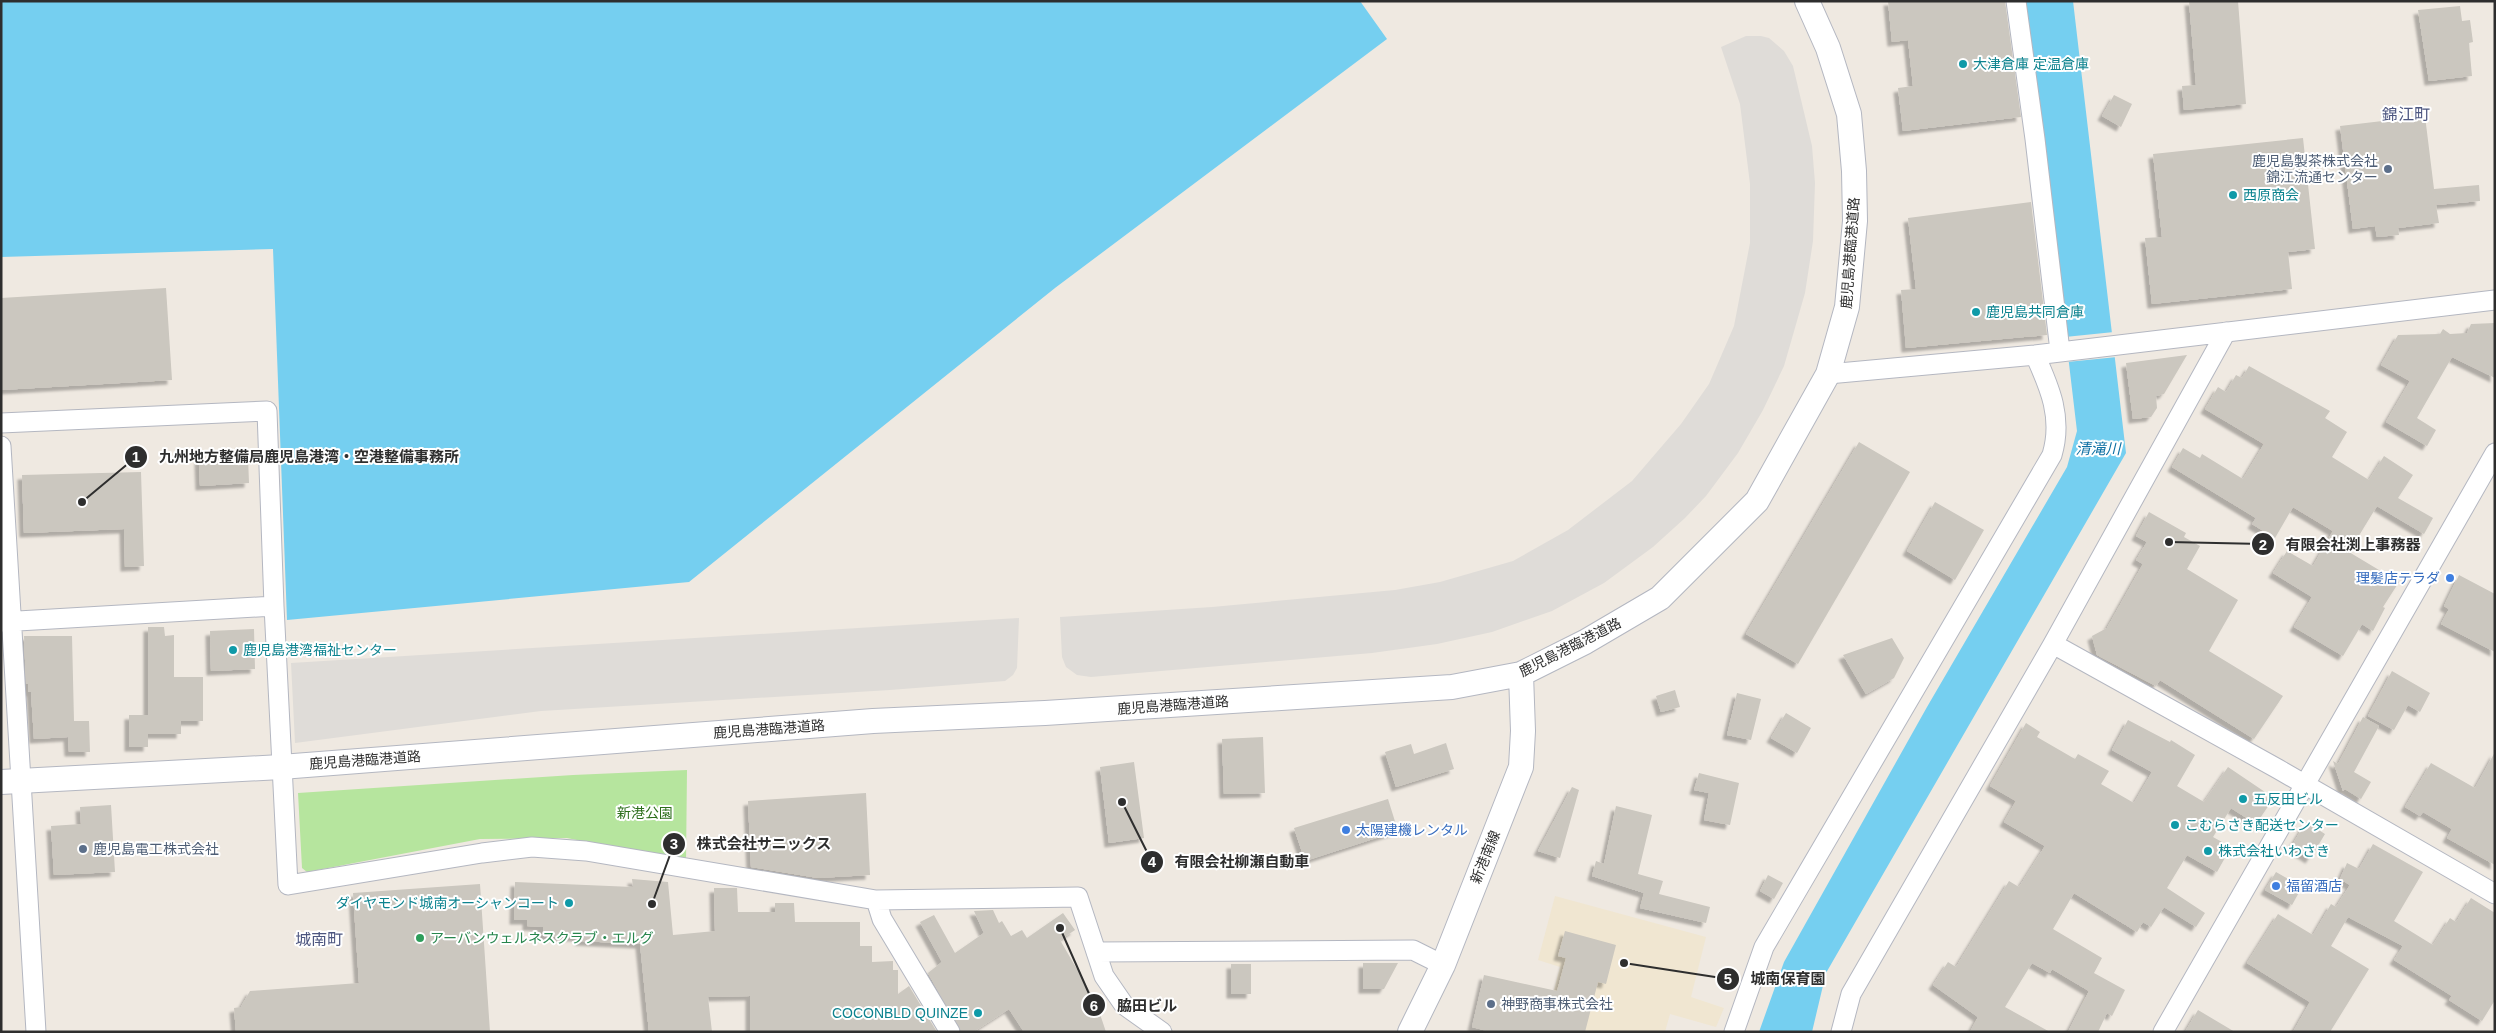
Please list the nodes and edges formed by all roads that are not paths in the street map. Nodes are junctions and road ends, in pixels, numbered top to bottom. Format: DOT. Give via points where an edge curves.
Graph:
graph roads {
  1 [pos="1807,1"];
  2 [pos="2016,1"];
  3 [pos="2495,300"];
  4 [pos="2226,332"];
  5 [pos="2060,352"];
  6 [pos="2036,355"];
  7 [pos="1828,374"];
  8 [pos="1,423"];
  9 [pos="1,446"];
  10 [pos="2495,453"];
  11 [pos="274,606"];
  12 [pos="6,621"];
  13 [pos="2053,644"];
  14 [pos="1520,674"];
  15 [pos="281,767"];
  16 [pos="10,782"];
  17 [pos="2306,785"];
  18 [pos="2495,894"];
  19 [pos="876,900"];
  20 [pos="1096,952"];
  21 [pos="1443,966"];
  22 [pos="36,1032"];
  23 [pos="950,1032"];
  24 [pos="1162,1032"];
  25 [pos="1410,1032"];
  26 [pos="1734,1032"];
  27 [pos="1841,1032"];
  28 [pos="2163,1032"];
  1 -- 7 [label="street, 鹿児島港臨港道路" via="1828,48 1849,114 1854,171 1855,221 1847,307"];
  2 -- 5 [label="street"];
  3 -- 4 [label="street"];
  4 -- 5 [label="street"];
  4 -- 13 [label="street"];
  5 -- 6 [label="street"];
  6 -- 7 [label="street"];
  6 -- 26 [label="street" via="2052,391 2057,437 2052,455 1764,947"];
  7 -- 14 [label="street, 鹿児島港臨港道路" via="1757,501 1660,598 1585,642"];
  8 -- 11 [label="street" via="266,411"];
  9 -- 12 [label="street"];
  10 -- 17 [label="street"];
  11 -- 12 [label="street"];
  11 -- 15 [label="street"];
  12 -- 16 [label="street"];
  13 -- 17 [label="street"];
  13 -- 27 [label="street" via="1851,994"];
  14 -- 15 [label="street, 鹿児島港臨港道路" via="1446,687 873,721"];
  14 -- 21 [label="street, 新港南線" via="1521,767"];
  15 -- 16 [label="street, 鹿児島港臨港道路"];
  15 -- 19 [label="street" via="288,885 482,853 532,848 586,851"];
  16 -- 22 [label="street"];
  17 -- 18 [label="street"];
  17 -- 28 [label="street"];
  19 -- 20 [label="street" via="1078,897"];
  19 -- 23 [label="street" via="882,919"];
  20 -- 21 [label="street" via="1413,950"];
  20 -- 24 [label="street" via="1104,976 1124,1005"];
  21 -- 25 [label="street, 新港南線"];
}
